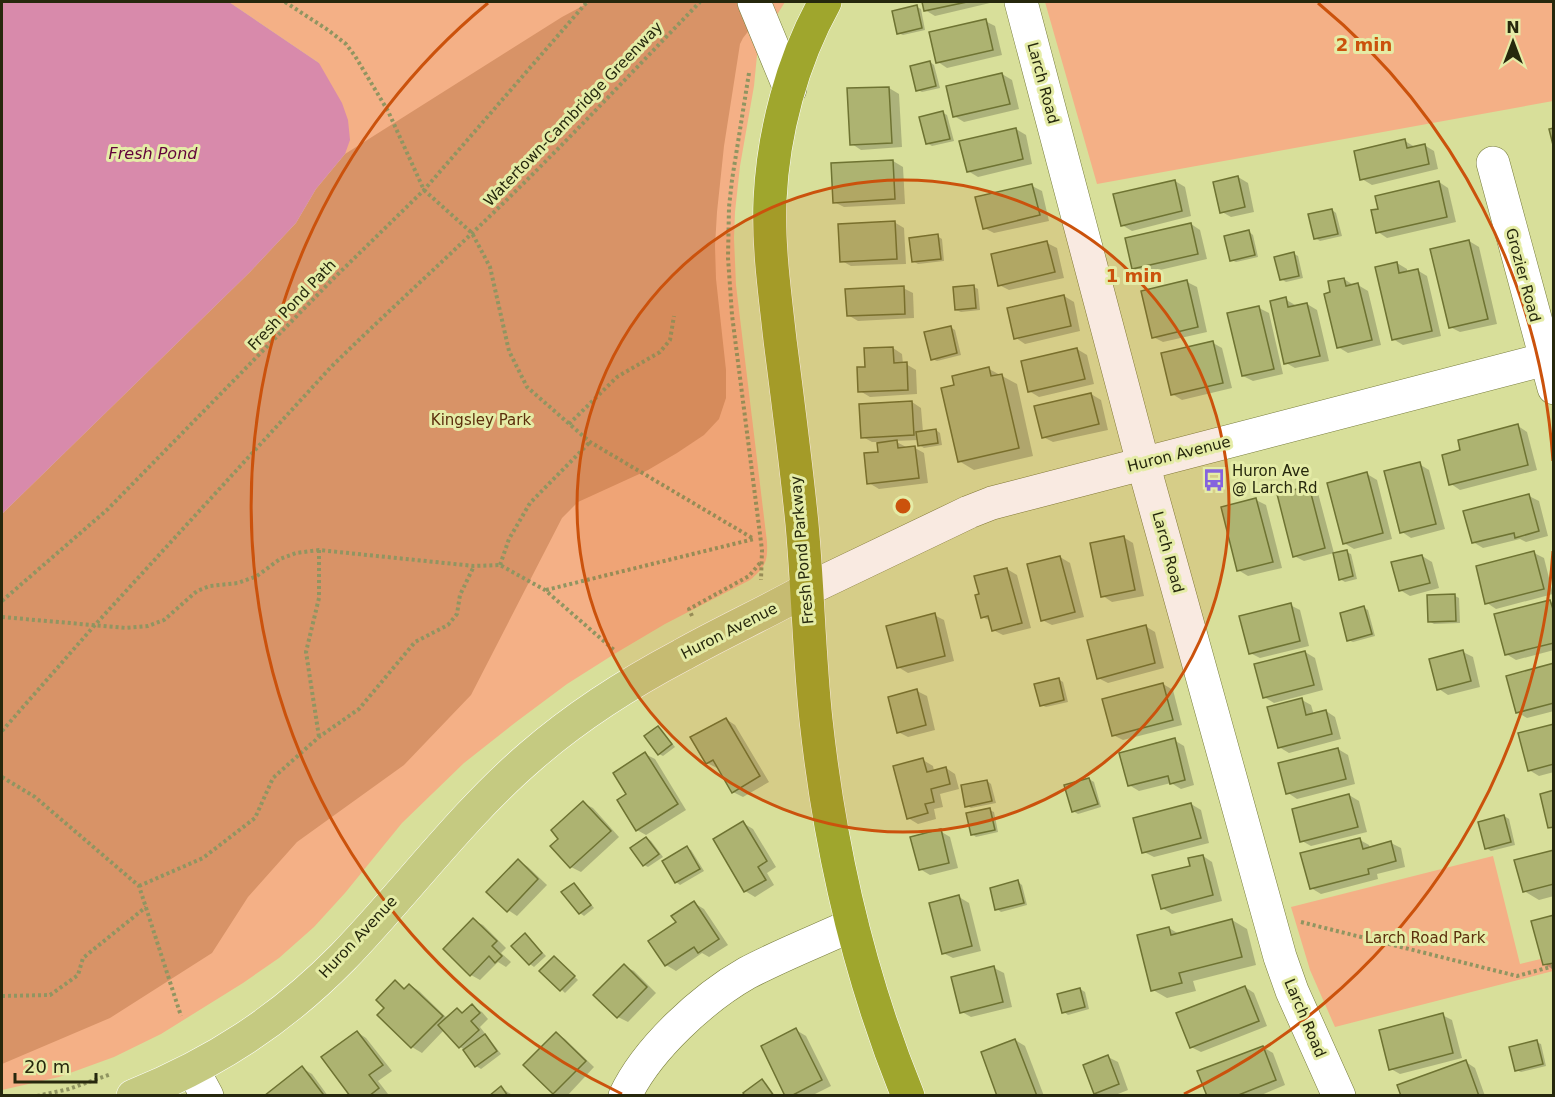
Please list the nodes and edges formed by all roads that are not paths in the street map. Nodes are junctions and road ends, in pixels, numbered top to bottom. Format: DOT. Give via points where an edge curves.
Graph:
graph roads {
  1 [pos="825,2"];
  2 [pos="1021,2"];
  3 [pos="756,6"];
  4 [pos="790,89"];
  5 [pos="1493,162"];
  6 [pos="1551,368"];
  7 [pos="1143,463"];
  8 [pos="806,590"];
  9 [pos="852,925"];
  10 [pos="200,1082"];
  11 [pos="125,1084"];
  12 [pos="626,1088"];
  13 [pos="909,1095"];
  14 [pos="1338,1095"];
  1 -- 4 [label="highway, Fresh Pond Parkway"];
  2 -- 7 [label="street, Larch Road"];
  3 -- 4 [label="street"];
  4 -- 8 [label="highway, Fresh Pond Parkway" via="774,164 770,229"];
  5 -- 6 [label="street, Grozier Road"];
  6 -- 7 [label="street, Huron Avenue"];
  7 -- 8 [label="street, Huron Avenue" via="992,503"];
  7 -- 14 [label="street, Larch Road" via="1280,957"];
  8 -- 9 [label="highway, Fresh Pond Parkway" via="824,787"];
  8 -- 10 [label="main road, Huron Avenue" via="652,671 550,740 478,806 327,972 265,1024 218,1056"];
  9 -- 12 [label="street" via="769,962 728,986 673,1032"];
  9 -- 13 [label="highway, Fresh Pond Parkway" via="881,1025"];
  10 -- 11 [label="main road, Huron Avenue"];
}
